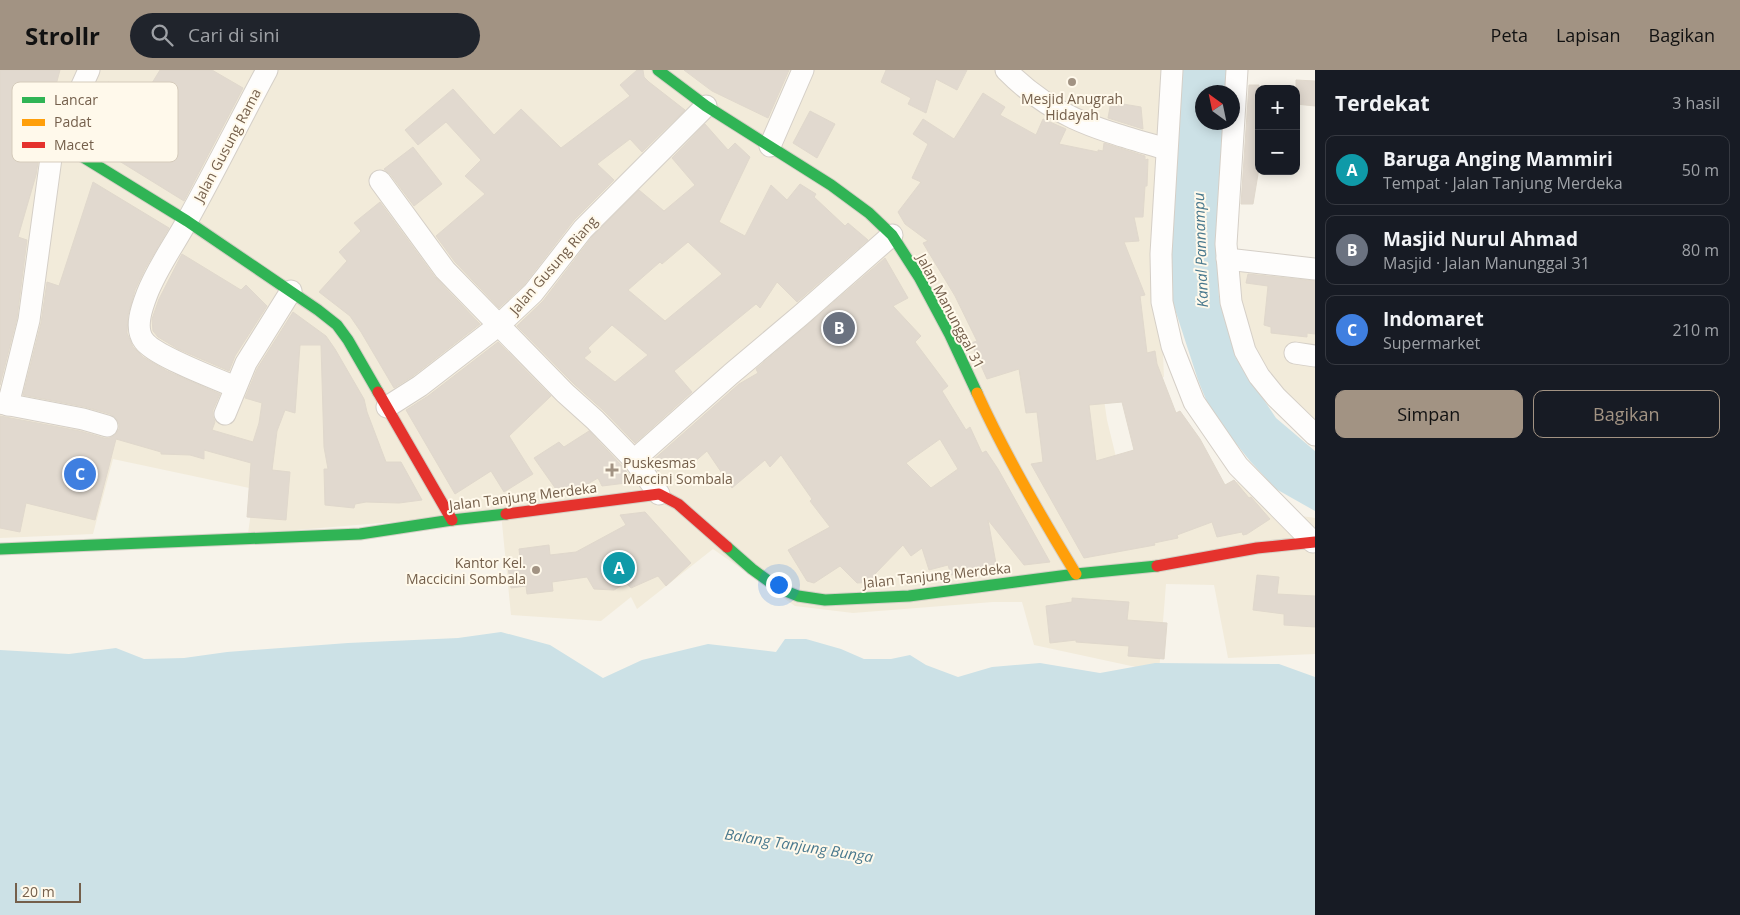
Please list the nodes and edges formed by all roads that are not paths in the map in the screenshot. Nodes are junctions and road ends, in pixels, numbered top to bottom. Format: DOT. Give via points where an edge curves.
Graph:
graph roads {
  1 [pos="90,70"];
  2 [pos="658,70"];
  3 [pos="803,70"];
  4 [pos="1006,70"];
  5 [pos="1172,70"];
  6 [pos="1237,70"];
  7 [pos="264,71"];
  8 [pos="84,82"];
  9 [pos="706,106"];
  10 [pos="770,146"];
  11 [pos="1166,149"];
  12 [pos="50,162"];
  13 [pos="91,162"];
  14 [pos="380,181"];
  15 [pos="187,221"];
  16 [pos="892,235"];
  17 [pos="1226,259"];
  18 [pos="1315,269"];
  19 [pos="291,291"];
  20 [pos="498,325"];
  21 [pos="235,387"];
  22 [pos="4,404"];
  23 [pos="387,407"];
  24 [pos="225,414"];
  25 [pos="107,426"];
  26 [pos="1315,435"];
  27 [pos="634,460"];
  28 [pos="659,494"];
  29 [pos="452,520"];
  30 [pos="1314,542"];
  31 [pos="0,549"];
  32 [pos="1076,574"];
  1 -- 8 [label="street"];
  2 -- 9 [label="street, Jalan Manunggal 31"];
  3 -- 10 [label="street"];
  4 -- 11 [label="street" via="1022,87 1066,116"];
  5 -- 11 [label="street"];
  6 -- 17 [label="street"];
  7 -- 15 [label="street, Jalan Gusung Rama"];
  9 -- 10 [label="street, Jalan Manunggal 31"];
  9 -- 20 [label="street, Jalan Gusung Riang" via="583,229 533,292"];
  10 -- 16 [label="street, Jalan Manunggal 31" via="838,190"];
  11 -- 30 [label="street" via="1162,302 1172,346 1194,402 1238,466"];
  12 -- 22 [label="street" via="29,320"];
  13 -- 15 [label="street"];
  14 -- 20 [label="street" via="445,270"];
  15 -- 19 [label="street"];
  15 -- 21 [label="street, Jalan Gusung Rama" via="147,293 140,318 143,341 168,358"];
  16 -- 27 [label="street"];
  16 -- 32 [label="street, Jalan Manunggal 31" via="920,278 950,334 989,420"];
  17 -- 18 [label="street"];
  17 -- 26 [label="street" via="1230,302 1245,351 1276,397"];
  19 -- 21 [label="street" via="246,363"];
  19 -- 23 [label="street" via="337,325"];
  20 -- 23 [label="street, Jalan Gusung Riang" via="420,386"];
  20 -- 27 [label="street"];
  21 -- 24 [label="street"];
  22 -- 25 [label="street"];
  23 -- 29 [label="street"];
  27 -- 28 [label="street"];
  28 -- 29 [label="street, Jalan Tanjung Merdeka"];
  28 -- 32 [label="street, Jalan Tanjung Merdeka" via="684,509 752,569 778,588 798,596 825,600 909,596"];
  29 -- 31 [label="street, Jalan Tanjung Merdeka" via="360,534"];
  30 -- 32 [label="street, Jalan Tanjung Merdeka" via="1258,548 1150,567"];
}
